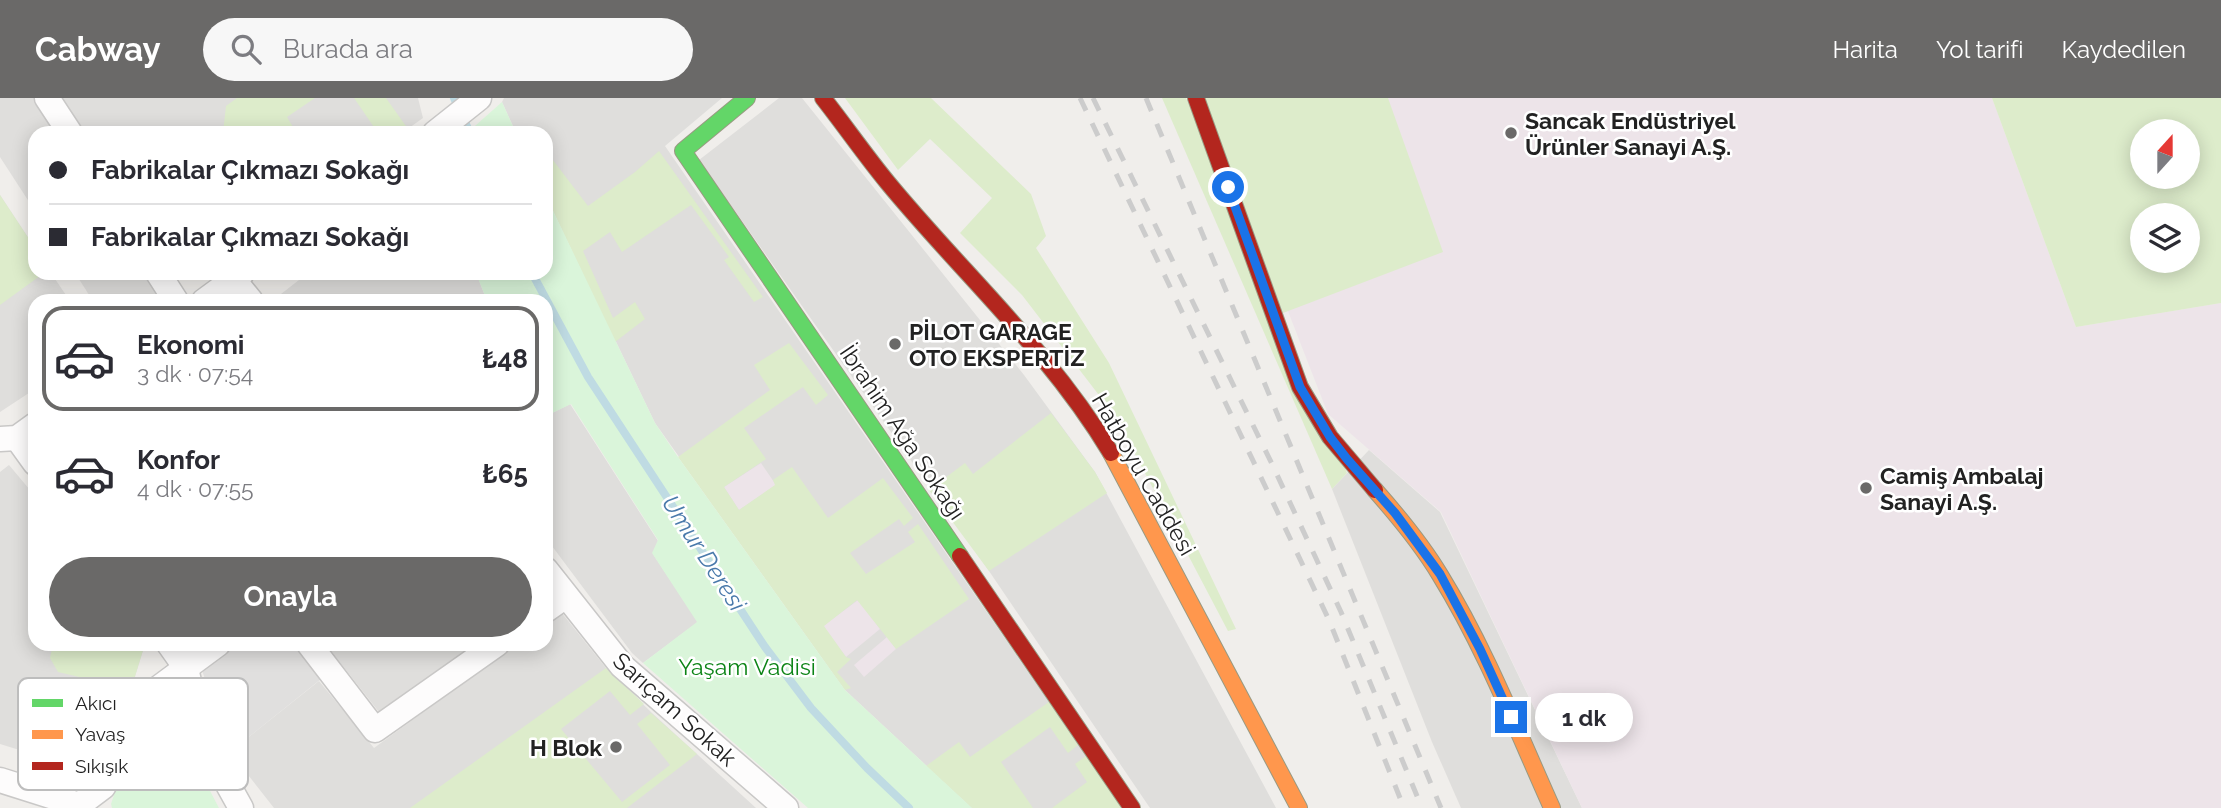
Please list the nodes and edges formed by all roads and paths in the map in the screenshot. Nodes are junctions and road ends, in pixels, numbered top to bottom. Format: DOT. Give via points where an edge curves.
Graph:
graph roads {
  1 [pos="47,98"];
  2 [pos="747,98"];
  3 [pos="823,98"];
  4 [pos="1196,98"];
  5 [pos="475,101"];
  6 [pos="65,126"];
  7 [pos="445,126"];
  8 [pos="232,280"];
  9 [pos="213,294"];
  10 [pos="17,434"];
  11 [pos="28,452"];
  12 [pos="556,603"];
  13 [pos="174,651"];
  14 [pos="209,651"];
  15 [pos="314,651"];
  16 [pos="487,651"];
  17 [pos="186,668"];
  18 [pos="172,678"];
  19 [pos="188,678"];
  20 [pos="0,780"];
  21 [pos="18,786"];
  22 [pos="31,790"];
  23 [pos="100,790"];
  24 [pos="231,790"];
  25 [pos="81,806"];
  26 [pos="241,808"];
  27 [pos="786,808"];
  28 [pos="1132,808"];
  29 [pos="1299,808"];
  30 [pos="1552,808"];
  1 -- 6 [label="street"];
  2 -- 28 [label="street, İbrahim Ağa Sokağı" via="683,151"];
  3 -- 29 [label="street, Hatboyu Caddesi" via="888,183 1032,343 1091,420"];
  4 -- 30 [label="street" via="1300,387 1330,437 1440,574 1480,649"];
  5 -- 7 [label="street"];
  8 -- 9 [label="street"];
  10 -- 11 [label="street"];
  12 -- 27 [label="street, Sarıçam Sokak"];
  13 -- 17 [label="street"];
  14 -- 17 [label="street"];
  15 -- 16 [label="street" via="375,730"];
  17 -- 18 [label="street"];
  17 -- 19 [label="street"];
  20 -- 21 [label="street"];
  22 -- 25 [label="street"];
  23 -- 25 [label="street"];
  24 -- 26 [label="street"];
}
